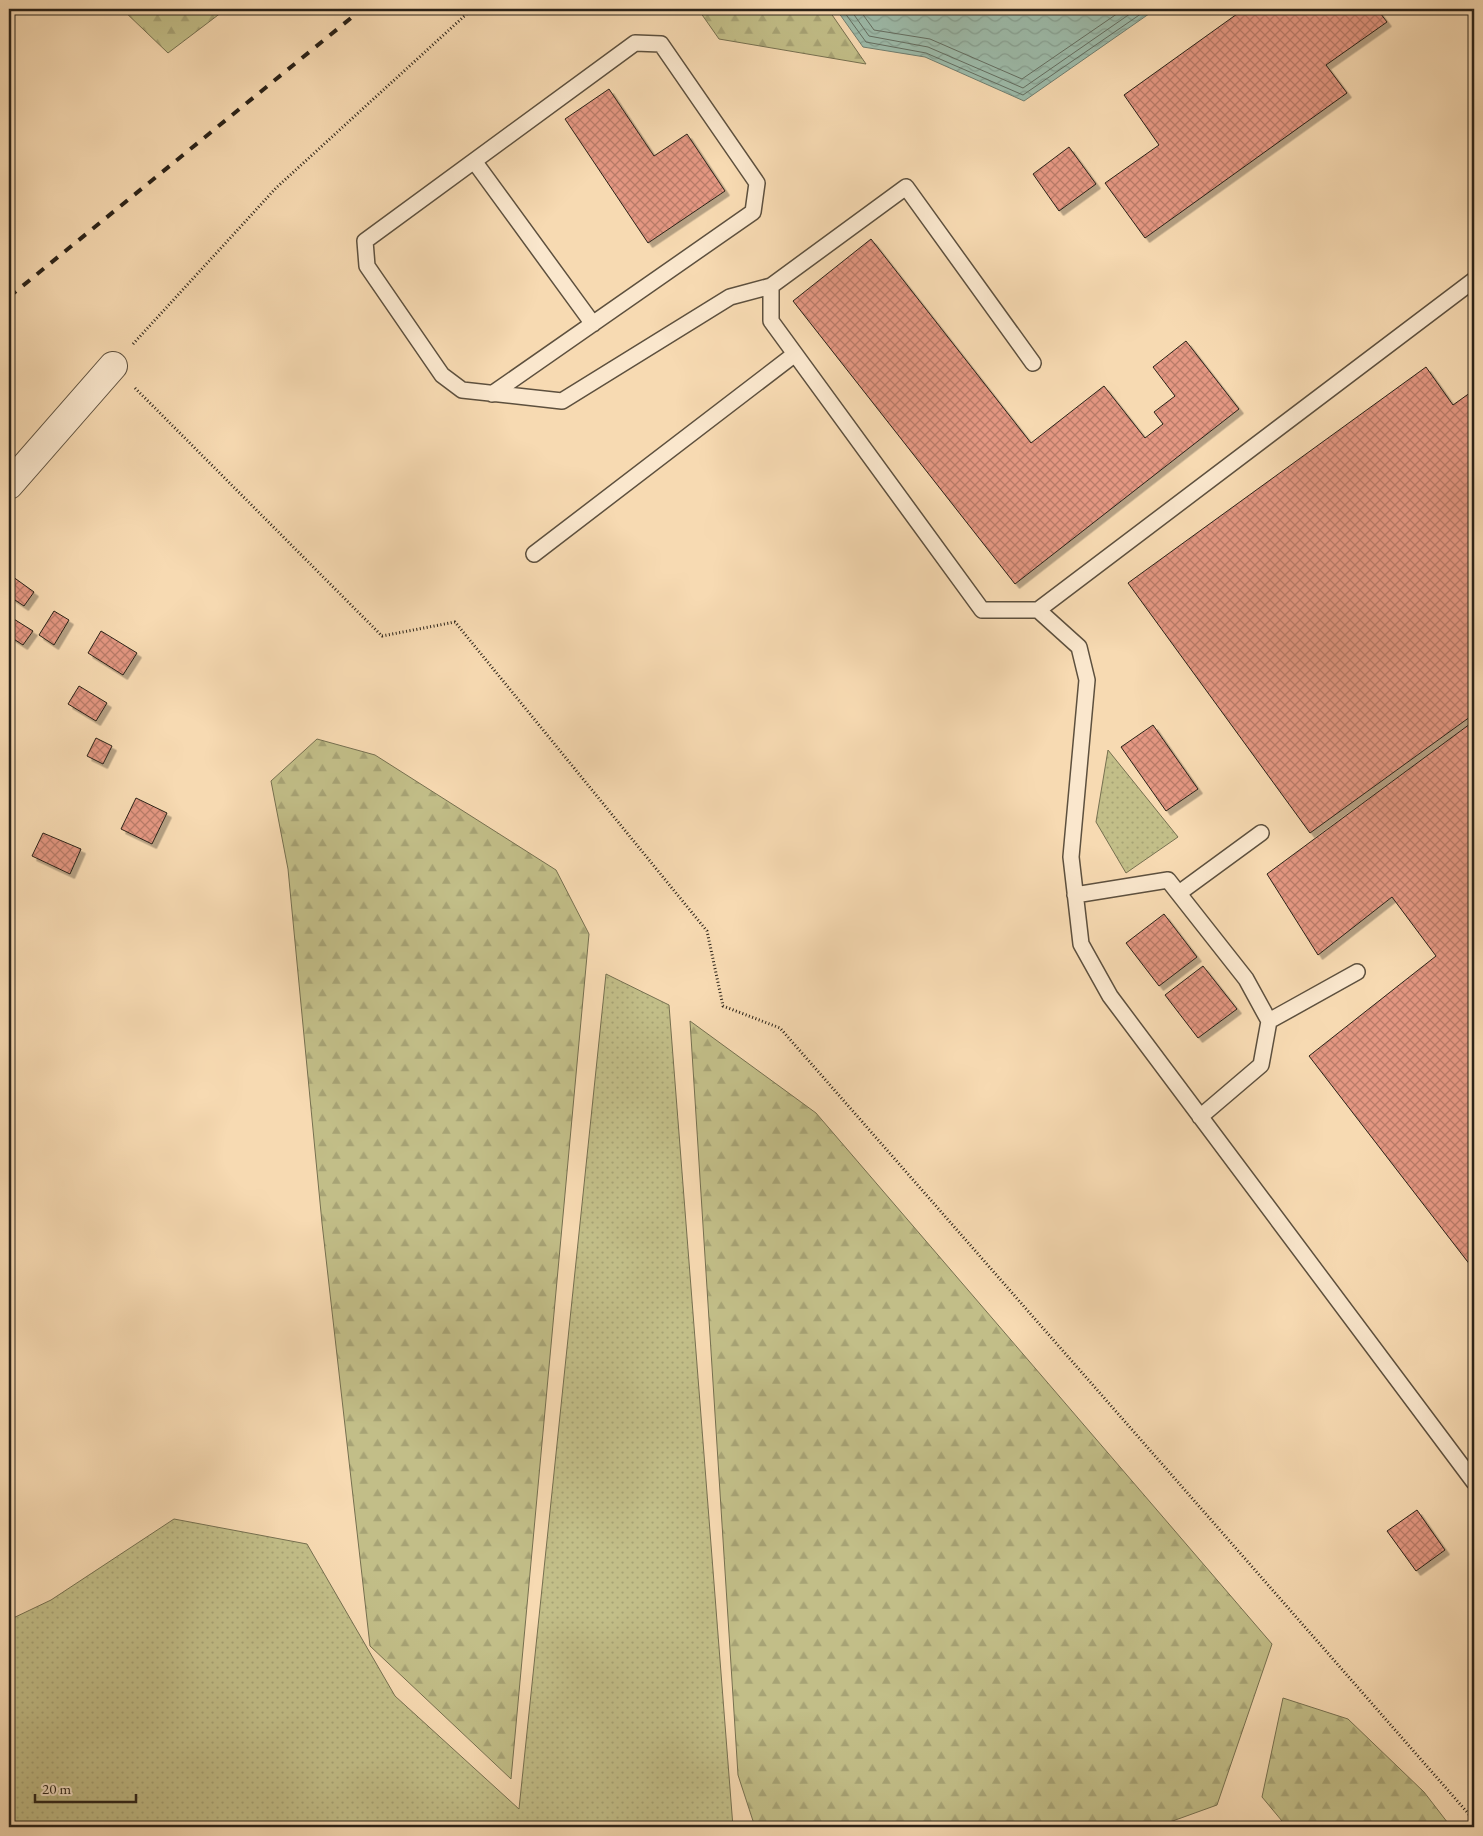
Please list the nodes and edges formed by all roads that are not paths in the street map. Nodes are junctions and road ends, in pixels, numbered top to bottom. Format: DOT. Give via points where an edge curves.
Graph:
graph roads {
  1 [pos="474,161"];
  2 [pos="1474,280"];
  3 [pos="771,286"];
  4 [pos="593,324"];
  5 [pos="795,354"];
  6 [pos="1033,363"];
  7 [pos="113,366"];
  8 [pos="492,394"];
  9 [pos="9,485"];
  10 [pos="534,554"];
  11 [pos="1038,610"];
  12 [pos="1261,832"];
  13 [pos="1179,893"];
  14 [pos="1075,895"];
  15 [pos="1357,972"];
  16 [pos="1269,1021"];
  17 [pos="1200,1117"];
  18 [pos="1474,1482"];
  1 -- 4 [label="lane"];
  1 -- 4 [label="lane" via="635,43 661,44 757,183 753,212"];
  1 -- 8 [label="lane" via="365,241 367,266 442,375 462,390"];
  2 -- 11 [label="lane"];
  3 -- 5 [label="lane" via="771,321"];
  3 -- 6 [label="lane" via="906,187"];
  3 -- 8 [label="lane" via="730,297 562,402"];
  4 -- 8 [label="lane"];
  5 -- 10 [label="lane"];
  5 -- 11 [label="lane" via="982,610"];
  7 -- 9 [label="street"];
  11 -- 14 [label="lane" via="1079,647 1087,680 1071,857"];
  12 -- 13 [label="lane"];
  13 -- 14 [label="lane" via="1168,880"];
  13 -- 16 [label="lane" via="1246,979"];
  14 -- 17 [label="lane" via="1081,944 1110,996"];
  15 -- 16 [label="lane"];
  16 -- 17 [label="lane" via="1261,1065"];
  17 -- 18 [label="lane"];
}
